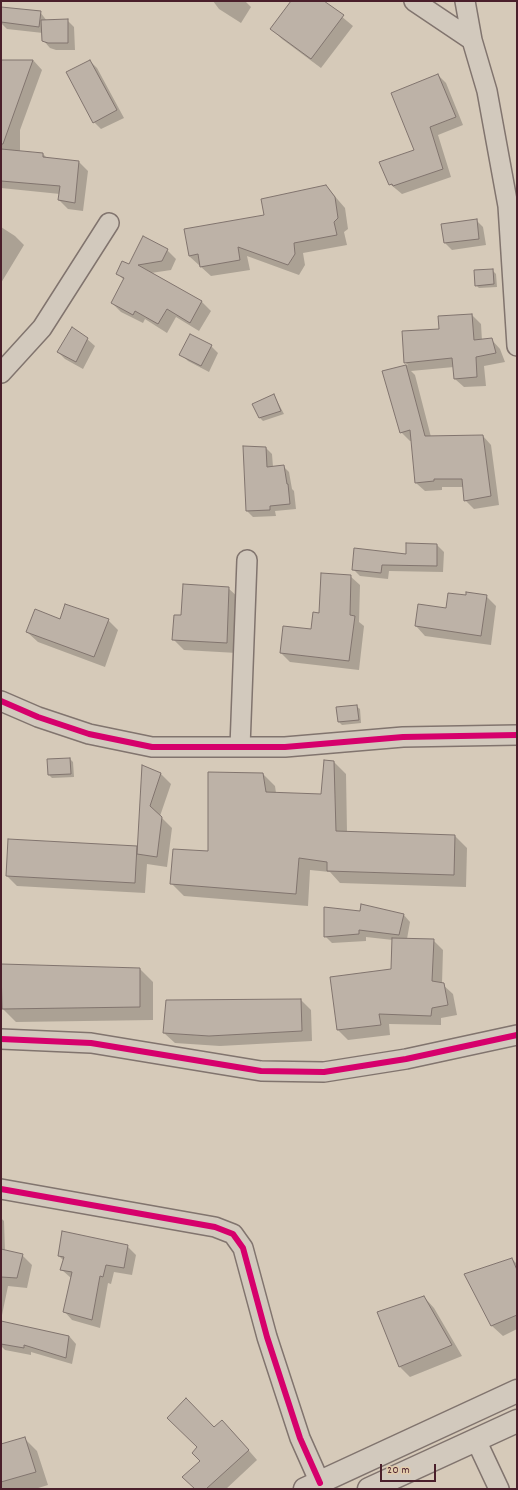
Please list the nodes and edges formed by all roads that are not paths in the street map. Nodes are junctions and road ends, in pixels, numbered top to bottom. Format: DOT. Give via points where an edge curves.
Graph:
graph roads {
  1 [pos="465,1"];
  2 [pos="424,3"];
  3 [pos="472,40"];
  4 [pos="110,223"];
  5 [pos="517,346"];
  6 [pos="1,373"];
  7 [pos="247,560"];
  8 [pos="1,701"];
  9 [pos="517,735"];
  10 [pos="240,747"];
  11 [pos="517,1035"];
  12 [pos="1,1039"];
  13 [pos="1,1189"];
  14 [pos="517,1391"];
  15 [pos="517,1420"];
  16 [pos="476,1440"];
  17 [pos="313,1486"];
  18 [pos="369,1489"];
  19 [pos="499,1489"];
  1 -- 3 [label="street"];
  2 -- 3 [label="street"];
  3 -- 5 [label="street" via="487,91 508,206"];
  4 -- 6 [label="street" via="42,328"];
  7 -- 10 [label="street"];
  8 -- 10 [label="street" via="88,734 152,747"];
  9 -- 10 [label="street" via="403,737 284,747"];
  11 -- 12 [label="street" via="406,1060 324,1072 261,1071 91,1043"];
  13 -- 17 [label="street" via="215,1227 233,1234 243,1248 267,1337"];
  14 -- 17 [label="main road"];
  15 -- 16 [label="main road"];
  16 -- 18 [label="main road"];
  16 -- 19 [label="street"];
}
